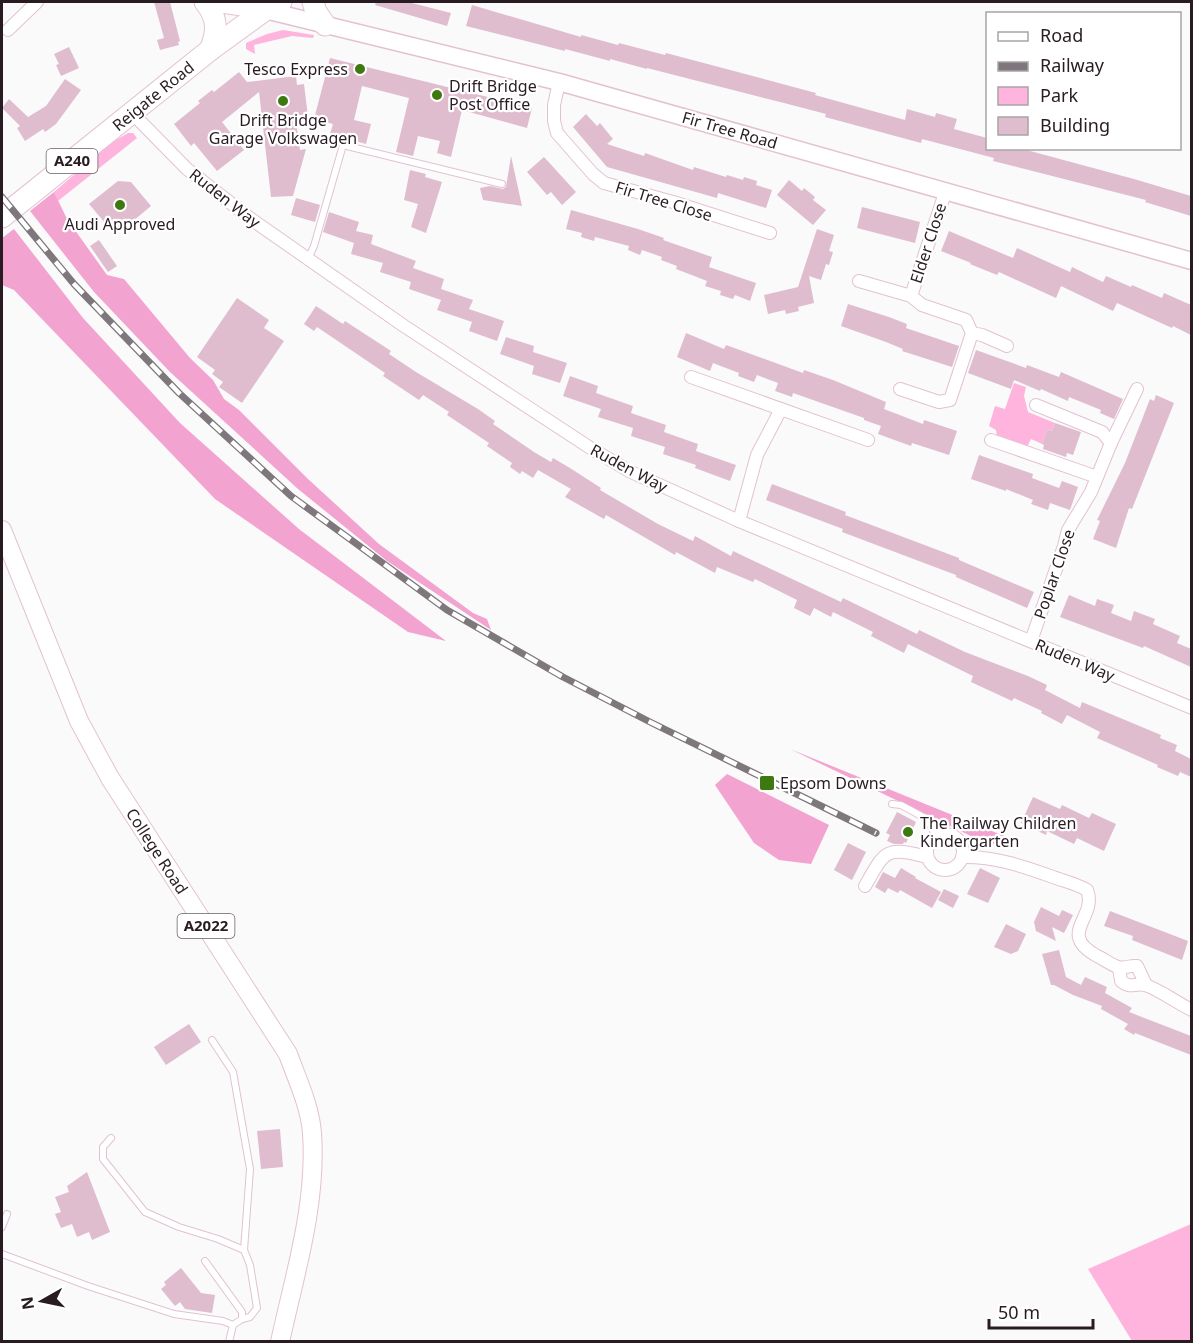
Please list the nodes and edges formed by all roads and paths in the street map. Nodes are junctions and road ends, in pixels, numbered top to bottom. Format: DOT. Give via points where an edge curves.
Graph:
graph roads {
  1 [pos="37,2"];
  2 [pos="205,2"];
  3 [pos="212,2"];
  4 [pos="244,2"];
  5 [pos="313,2"];
  6 [pos="273,6"];
  7 [pos="325,25"];
  8 [pos="8,30"];
  9 [pos="210,50"];
  10 [pos="559,82"];
  11 [pos="132,113"];
  12 [pos="502,184"];
  13 [pos="946,190"];
  14 [pos="2,217"];
  15 [pos="770,234"];
  16 [pos="308,259"];
  17 [pos="1191,261"];
  18 [pos="859,281"];
  19 [pos="911,296"];
  20 [pos="972,333"];
  21 [pos="1007,346"];
  22 [pos="691,377"];
  23 [pos="900,389"];
  24 [pos="1137,389"];
  25 [pos="1036,405"];
  26 [pos="781,409"];
  27 [pos="868,440"];
  28 [pos="991,440"];
  29 [pos="1111,443"];
  30 [pos="1097,477"];
  31 [pos="739,520"];
  32 [pos="2,530"];
  33 [pos="1031,641"];
  34 [pos="1191,708"];
  35 [pos="892,804"];
  36 [pos="936,836"];
  37 [pos="927,857"];
  38 [pos="962,857"];
  39 [pos="865,886"];
  40 [pos="1119,968"];
  41 [pos="1146,985"];
  42 [pos="1191,1010"];
  43 [pos="212,1040"];
  44 [pos="111,1138"];
  45 [pos="7,1215"];
  46 [pos="2,1227"];
  47 [pos="244,1250"];
  48 [pos="2,1254"];
  49 [pos="205,1261"];
  50 [pos="242,1319"];
  51 [pos="233,1325"];
  52 [pos="229,1341"];
  53 [pos="279,1341"];
  1 -- 8 [label="street"];
  2 -- 9 [label="highway" via="216,28"];
  3 -- 6 [label="main road, Fir Tree Road"];
  4 -- 6 [label="main road, Fir Tree Road"];
  5 -- 7 [label="highway"];
  6 -- 7 [label="main road, Fir Tree Road"];
  6 -- 9 [label="highway, Reigate Road / A240"];
  7 -- 10 [label="main road, Fir Tree Road"];
  9 -- 11 [label="highway, Reigate Road / A240"];
  10 -- 13 [label="main road, Fir Tree Road"];
  10 -- 15 [label="street, Fir Tree Close" via="554,105 557,133 604,183"];
  11 -- 14 [label="highway, Reigate Road / A240"];
  11 -- 16 [label="street, Ruden Way" via="187,169"];
  12 -- 16 [label="lane" via="344,146"];
  13 -- 17 [label="main road, Fir Tree Road"];
  13 -- 19 [label="street, Elder Close"];
  16 -- 31 [label="street, Ruden Way" via="592,449 631,472"];
  18 -- 19 [label="street, Elder Close"];
  19 -- 20 [label="street, Elder Close" via="922,305 966,320"];
  20 -- 21 [label="street, Elder Close"];
  20 -- 23 [label="street" via="950,400 939,402"];
  22 -- 26 [label="street"];
  24 -- 29 [label="street, Poplar Close"];
  25 -- 29 [label="street" via="1102,432"];
  26 -- 27 [label="street"];
  26 -- 31 [label="street" via="757,455"];
  28 -- 30 [label="street"];
  29 -- 30 [label="street, Poplar Close"];
  30 -- 33 [label="street, Poplar Close" via="1068,530"];
  31 -- 33 [label="street, Ruden Way"];
  32 -- 53 [label="main road, College Road / A2022" via="79,721 99,759 288,1054 302,1091 312,1132 311,1204"];
  33 -- 34 [label="street, Ruden Way"];
  35 -- 36 [label="lane" via="927,819"];
  36 -- 37 [label="street" via="927,846"];
  36 -- 38 [label="street" via="957,839"];
  37 -- 38 [label="street" via="934,867 946,870 957,865"];
  37 -- 39 [label="street" via="892,851 882,857"];
  38 -- 40 [label="street" via="1006,862 1087,890 1089,902 1077,935 1079,941"];
  40 -- 41 [label="street" via="1137,966"];
  40 -- 41 [label="street" via="1121,981 1126,985"];
  41 -- 42 [label="street"];
  43 -- 47 [label="lane" via="233,1072 250,1169"];
  44 -- 47 [label="lane" via="103,1148 104,1159 145,1212"];
  45 -- 46 [label="lane"];
  47 -- 50 [label="lane" via="256,1308 254,1314"];
  48 -- 51 [label="lane" via="174,1314"];
  49 -- 50 [label="lane" via="242,1312"];
  50 -- 51 [label="lane"];
  51 -- 52 [label="lane"];
}
